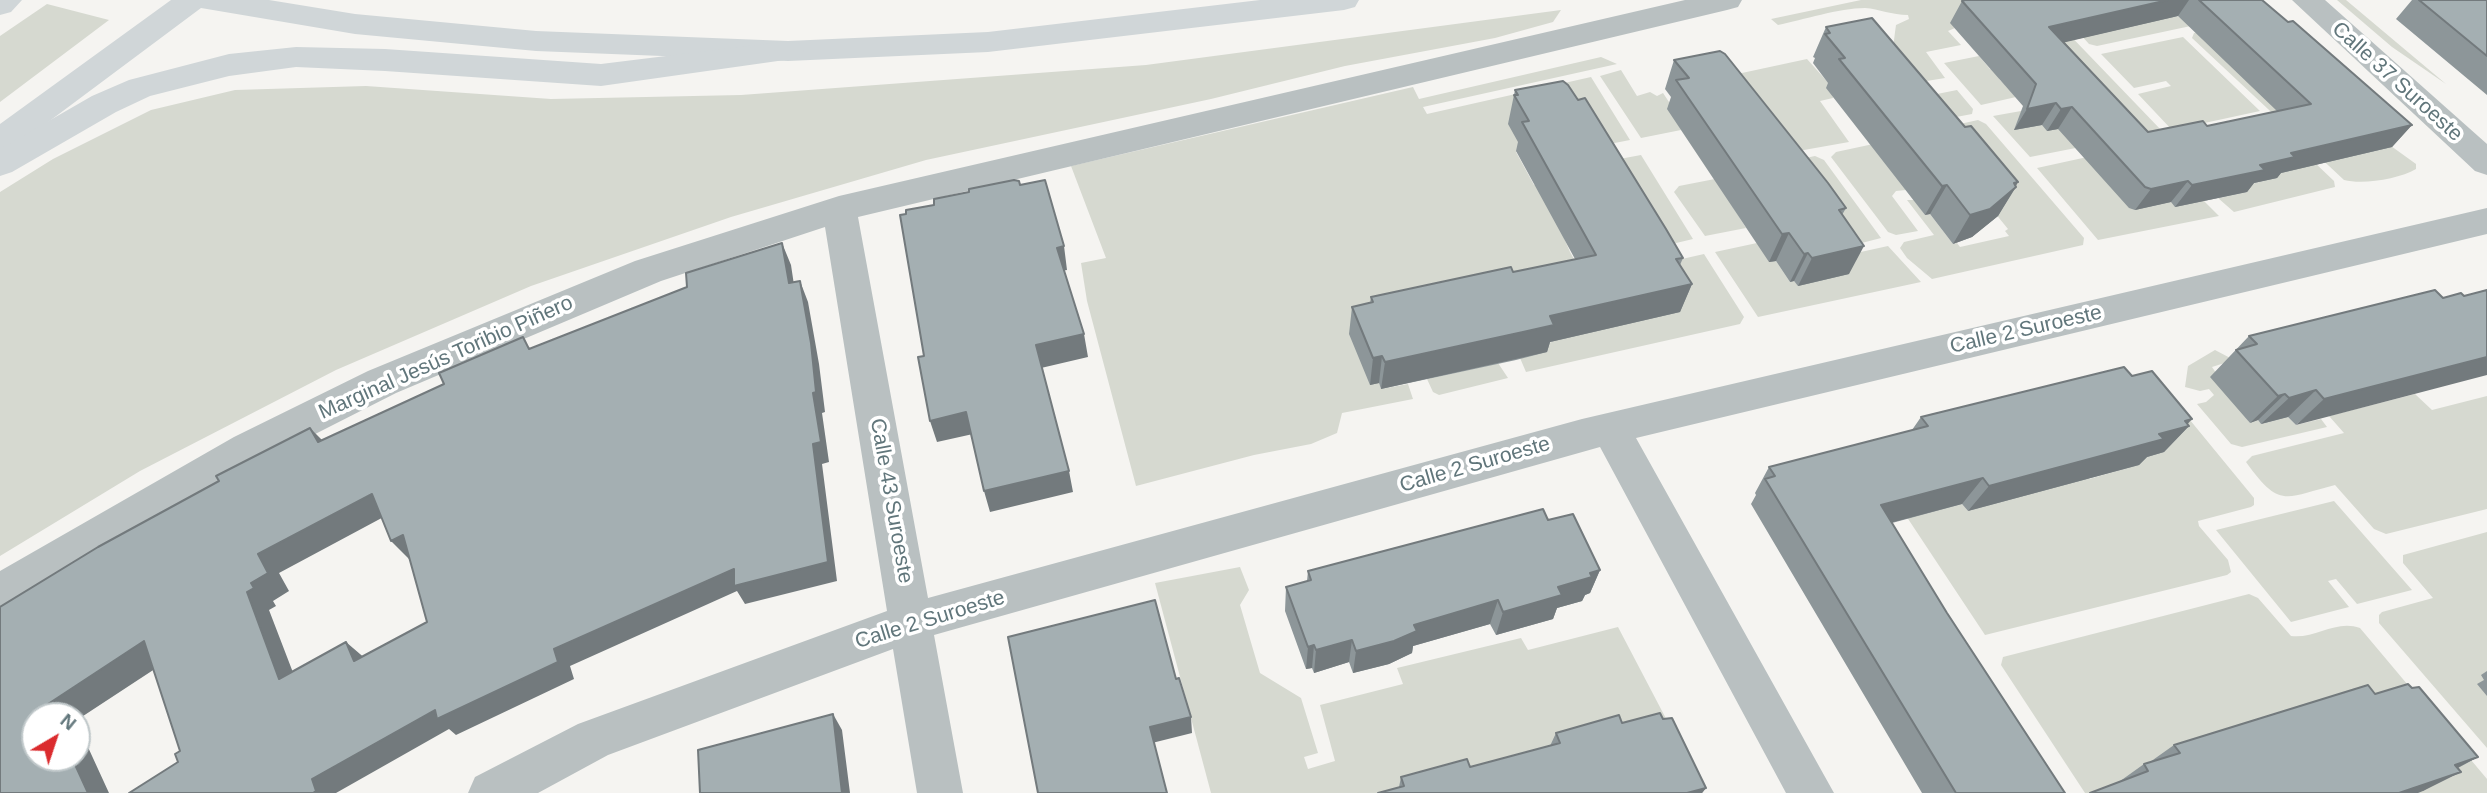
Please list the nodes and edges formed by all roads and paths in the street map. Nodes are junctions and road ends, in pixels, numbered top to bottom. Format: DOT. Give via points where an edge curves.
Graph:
graph roads {
  1 [pos="7,0"];
  2 [pos="191,0"];
  3 [pos="209,0"];
  4 [pos="1344,0"];
  5 [pos="1727,0"];
  6 [pos="2307,0"];
  7 [pos="0,5"];
  8 [pos="788,51"];
  9 [pos="0,141"];
  10 [pos="2487,163"];
  11 [pos="0,164"];
  12 [pos="839,209"];
  13 [pos="2487,221"];
  14 [pos="1610,429"];
  15 [pos="0,593"];
  16 [pos="912,622"];
  17 [pos="491,793"];
  18 [pos="940,793"];
  19 [pos="1811,793"];
  1 -- 7 [label="main road"];
  2 -- 9 [label="main road"];
  3 -- 8 [label="main road" via="355,24 536,41"];
  4 -- 8 [label="main road" via="988,42"];
  5 -- 12 [label="street, Marginal Jesús Toribio Piñero"];
  6 -- 10 [label="street, Calle 37 Suroeste"];
  8 -- 11 [label="main road" via="601,75 296,57 229,65 140,88"];
  12 -- 15 [label="street, Marginal Jesús Toribio Piñero" via="648,271 382,382 248,449"];
  12 -- 16 [label="street, Calle 43 Suroeste"];
  13 -- 14 [label="street, Calle 2 Suroeste"];
  14 -- 16 [label="street, Calle 2 Suroeste"];
  14 -- 19 [label="street"];
  16 -- 17 [label="street, Calle 2 Suroeste" via="594,739"];
  16 -- 18 [label="street, Calle 43 Suroeste"];
}
